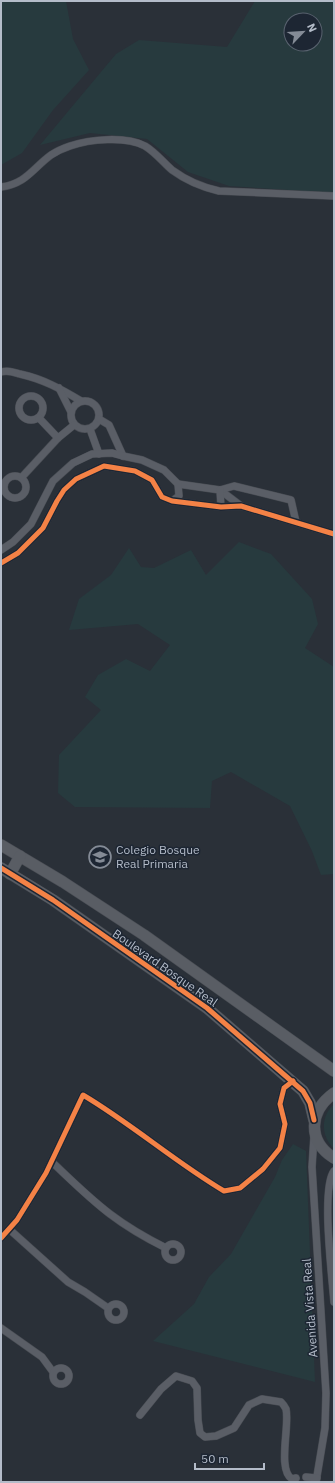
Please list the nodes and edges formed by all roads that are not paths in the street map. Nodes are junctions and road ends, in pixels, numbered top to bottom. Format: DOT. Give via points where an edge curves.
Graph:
graph roads {
  1 [pos="1,187"];
  2 [pos="334,196"];
  3 [pos="1,372"];
  4 [pos="59,388"];
  5 [pos="81,402"];
  6 [pos="71,412"];
  7 [pos="38,418"];
  8 [pos="99,419"];
  9 [pos="74,425"];
  10 [pos="90,429"];
  11 [pos="58,438"];
  12 [pos="99,454"];
  13 [pos="123,456"];
  14 [pos="22,478"];
  15 [pos="178,484"];
  16 [pos="220,490"];
  17 [pos="172,501"];
  18 [pos="241,506"];
  19 [pos="221,508"];
  20 [pos="296,522"];
  21 [pos="334,534"];
  22 [pos="1,550"];
  23 [pos="1,563"];
  24 [pos="1,845"];
  25 [pos="20,856"];
  26 [pos="6,871"];
  27 [pos="334,1071"];
  28 [pos="293,1081"];
  29 [pos="334,1093"];
  30 [pos="314,1120"];
  31 [pos="315,1132"];
  32 [pos="334,1158"];
  33 [pos="52,1162"];
  34 [pos="334,1171"];
  35 [pos="9,1229"];
  36 [pos="1,1238"];
  37 [pos="166,1248"];
  38 [pos="334,1302"];
  39 [pos="108,1308"];
  40 [pos="1,1328"];
  41 [pos="53,1372"];
  42 [pos="140,1415"];
  43 [pos="306,1477"];
  44 [pos="294,1479"];
  45 [pos="316,1480"];
  1 -- 2 [label="street" via="24,179 51,155 65,148 88,142 120,140 134,141 146,147 172,169 202,187 219,191"];
  3 -- 4 [label="street" via="36,377"];
  4 -- 5 [label="street"];
  4 -- 6 [label="street"];
  5 -- 6 [label="street" via="73,407"];
  5 -- 8 [label="street" via="89,402 96,406"];
  6 -- 9 [label="street"];
  7 -- 11 [label="street"];
  8 -- 10 [label="street"];
  8 -- 13 [label="street" via="109,425"];
  9 -- 10 [label="street" via="81,429"];
  9 -- 11 [label="street"];
  10 -- 12 [label="street"];
  11 -- 14 [label="street"];
  12 -- 13 [label="street" via="112,453"];
  12 -- 22 [label="street" via="92,454 74,463 53,481 31,524"];
  13 -- 15 [label="street" via="142,460 164,470"];
  15 -- 16 [label="street"];
  15 -- 17 [label="street" via="179,496"];
  16 -- 18 [label="street"];
  16 -- 19 [label="street"];
  16 -- 20 [label="street" via="234,486 291,500"];
  17 -- 19 [label="street"];
  17 -- 23 [label="street" via="162,497 152,480 135,470 104,466 76,479 64,490 43,528 18,554"];
  18 -- 19 [label="street"];
  18 -- 20 [label="street"];
  20 -- 21 [label="street"];
  24 -- 25 [label="street, Boulevard Bosque Real"];
  25 -- 26 [label="street"];
  25 -- 27 [label="street, Boulevard Bosque Real" via="144,935"];
  26 -- 28 [label="street, Boulevard Bosque Real" via="53,900 207,1008"];
  28 -- 30 [label="street, Boulevard Bosque Real" via="310,1102"];
  28 -- 33 [label="street" via="284,1088 280,1104 285,1124 280,1148 263,1169 240,1188 224,1191 199,1177 107,1109 83,1095"];
  29 -- 30 [label="street" via="324,1101"];
  30 -- 31 [label="street, Boulevard Bosque Real"];
  31 -- 32 [label="street" via="318,1143"];
  31 -- 45 [label="street, Avenida Vista Real" via="312,1167 326,1393 326,1428"];
  33 -- 35 [label="street"];
  33 -- 37 [label="street" via="111,1215"];
  34 -- 38 [label="street, Avenida Vista Real" via="328,1193 328,1232"];
  35 -- 36 [label="street"];
  35 -- 39 [label="street" via="68,1282"];
  40 -- 41 [label="street" via="42,1357"];
  42 -- 44 [label="street" via="160,1389 176,1376 192,1381 198,1388 198,1420 200,1433 205,1437 216,1436 234,1428 249,1405 256,1401 262,1399 281,1402 286,1408 287,1419 284,1446 286,1472"];
  43 -- 45 [label="street"];
}
